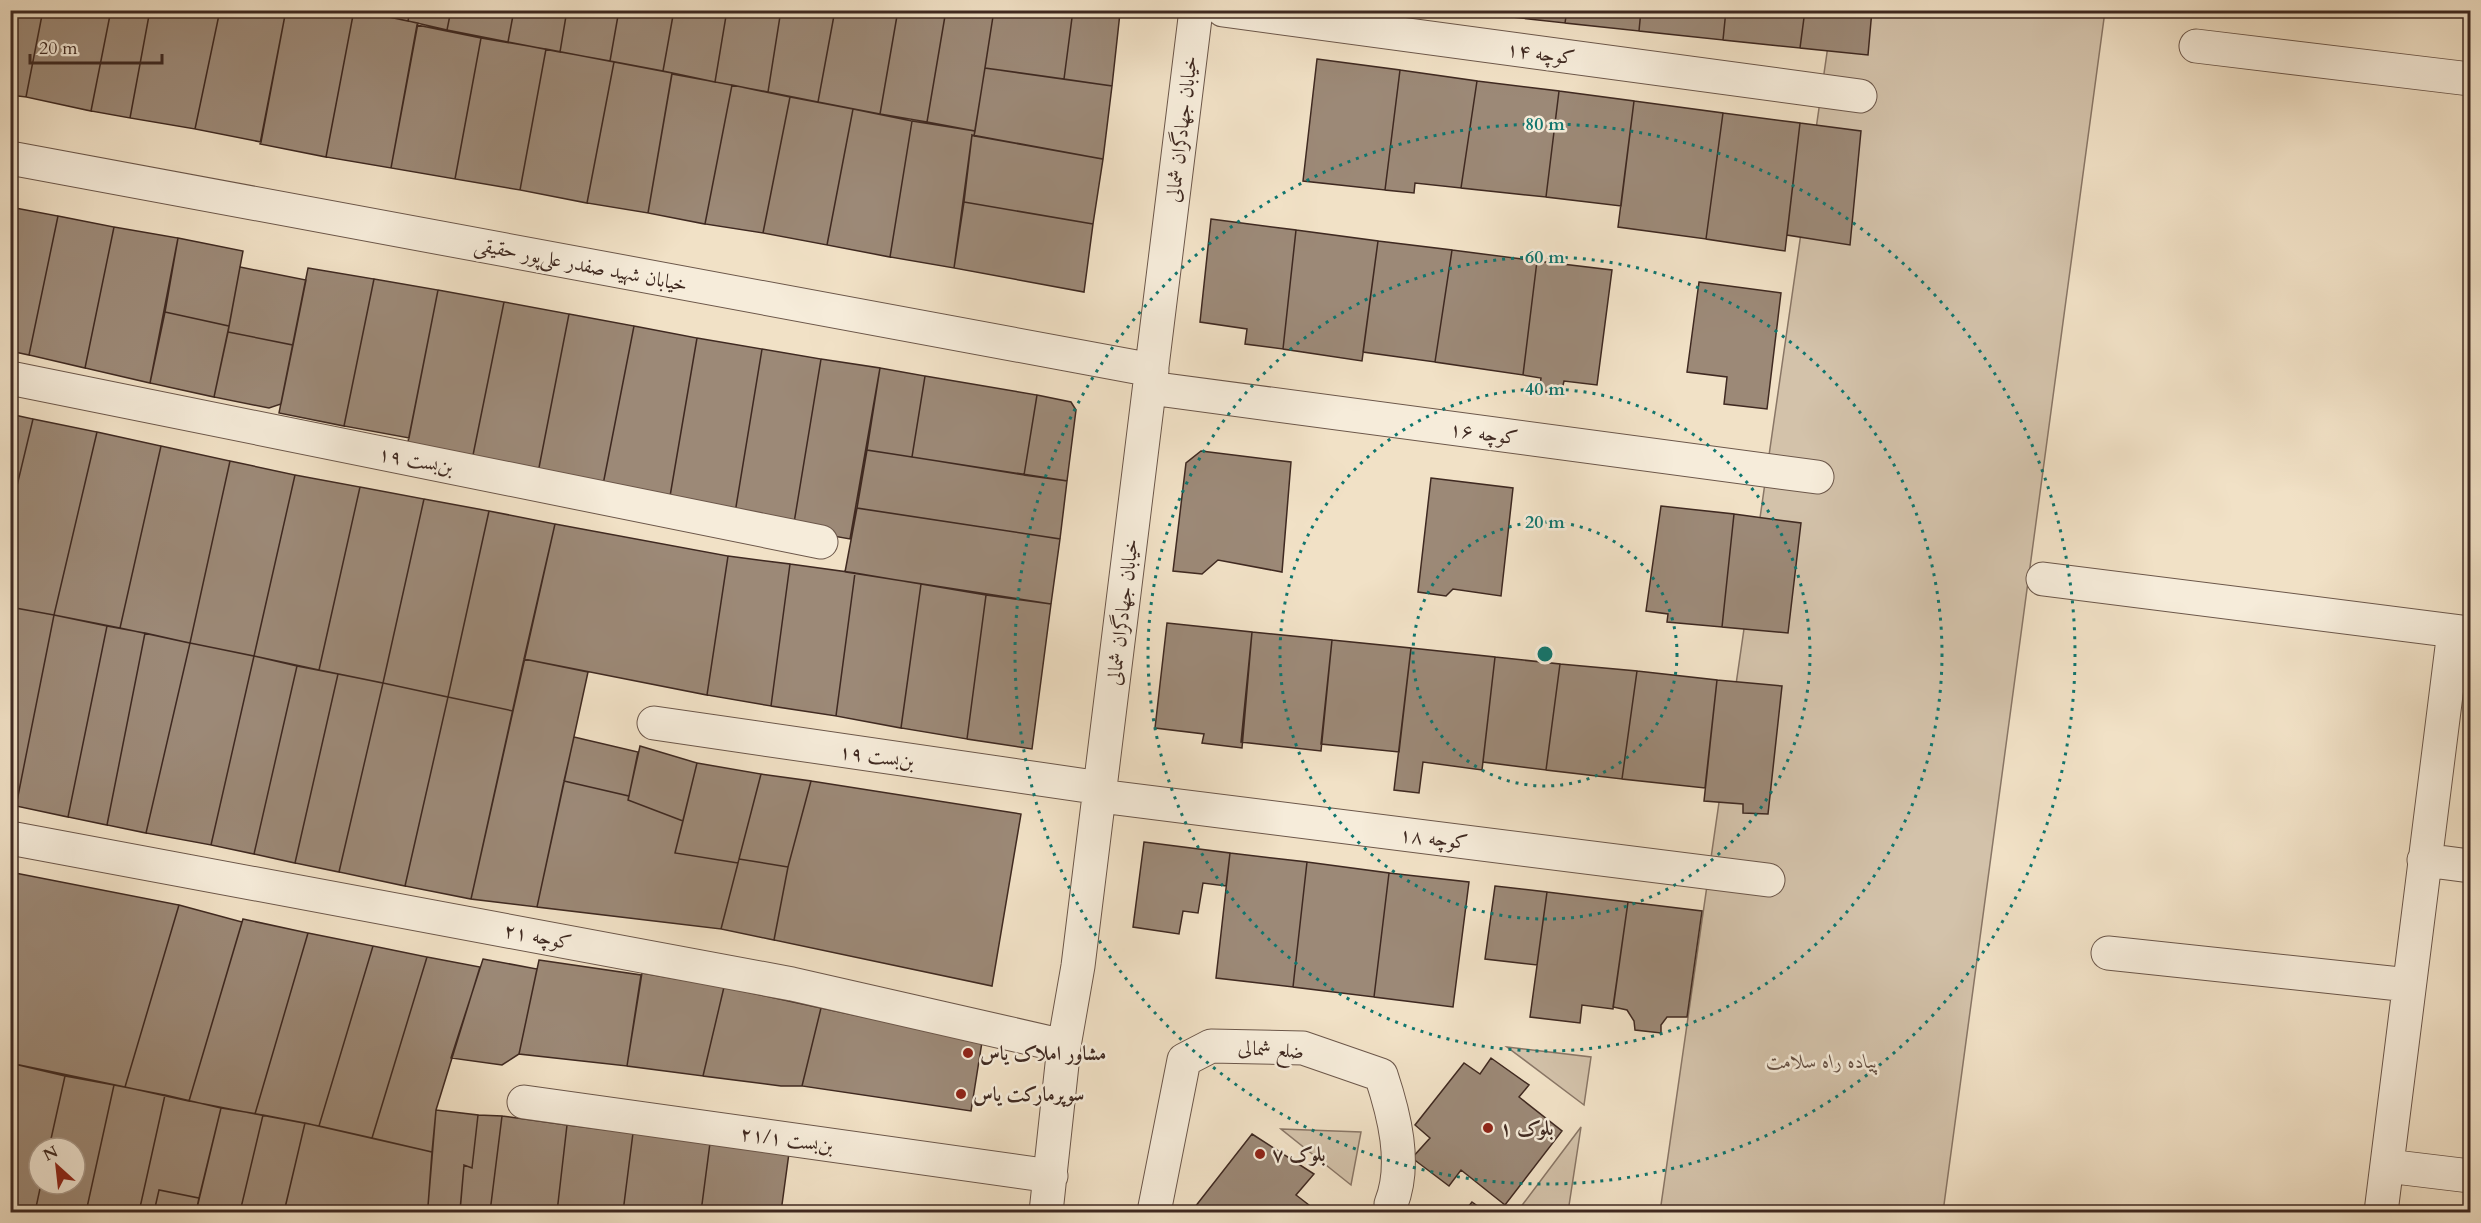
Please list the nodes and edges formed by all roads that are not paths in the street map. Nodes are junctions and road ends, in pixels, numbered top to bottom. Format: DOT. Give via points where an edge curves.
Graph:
graph roads {
  1 [pos="1196,10"];
  2 [pos="1222,10"];
  3 [pos="2196,46"];
  4 [pos="2470,79"];
  5 [pos="1860,96"];
  6 [pos="10,158"];
  7 [pos="10,378"];
  8 [pos="1151,379"];
  9 [pos="1817,477"];
  10 [pos="821,542"];
  11 [pos="2043,579"];
  12 [pos="2462,632"];
  13 [pos="654,723"];
  14 [pos="1100,792"];
  15 [pos="10,838"];
  16 [pos="2424,860"];
  17 [pos="2470,866"];
  18 [pos="1768,880"];
  19 [pos="2108,953"];
  20 [pos="2409,985"];
  21 [pos="1064,1046"];
  22 [pos="524,1102"];
  23 [pos="2386,1166"];
  24 [pos="1051,1176"];
  25 [pos="2470,1176"];
  26 [pos="1391,1204"];
  27 [pos="1046,1212"];
  28 [pos="1154,1212"];
  29 [pos="2381,1212"];
  1 -- 8 [label="street, خیابان جهادگران شمالی"];
  2 -- 5 [label="street, کوچه ۱۴"];
  3 -- 4 [label="street"];
  6 -- 8 [label="street, خیابان شهید صفدر علی‌پور حقیقی"];
  7 -- 10 [label="street, بن‌بست ۱۹"];
  8 -- 9 [label="street, کوچه ۱۶"];
  8 -- 14 [label="street, خیابان جهادگران شمالی"];
  11 -- 12 [label="street"];
  12 -- 16 [label="street"];
  13 -- 14 [label="street, بن‌بست ۱۹"];
  14 -- 18 [label="street, کوچه ۱۸"];
  14 -- 21 [label="street, خیابان جهادگران شمالی"];
  15 -- 21 [label="street, کوچه ۲۱" via="792,984"];
  16 -- 17 [label="street"];
  16 -- 20 [label="street"];
  19 -- 20 [label="street"];
  20 -- 23 [label="street"];
  21 -- 24 [label="street, خیابان جهادگران شمالی"];
  22 -- 24 [label="street, بن‌بست ۲۱/۱"];
  23 -- 25 [label="street"];
  23 -- 29 [label="street"];
  24 -- 27 [label="street, خیابان جهادگران شمالی"];
  26 -- 28 [label="street, ضلع شمالی" via="1398,1186 1394,1115 1381,1075 1302,1048 1211,1046 1184,1060"];
}
